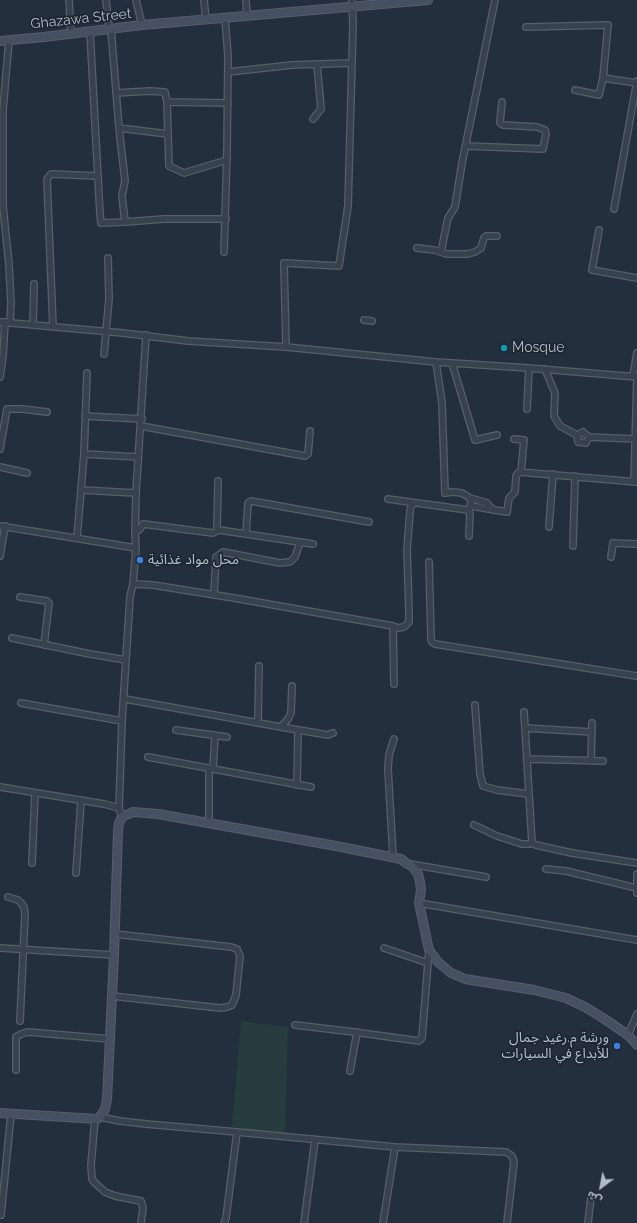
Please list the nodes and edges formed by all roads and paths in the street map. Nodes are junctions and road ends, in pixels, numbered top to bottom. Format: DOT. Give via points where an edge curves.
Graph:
graph roads {
  1 [pos="69,0"];
  2 [pos="106,0"];
  3 [pos="136,0"];
  4 [pos="204,0"];
  5 [pos="246,0"];
  6 [pos="428,0"];
  7 [pos="495,0"];
  8 [pos="352,3"];
  9 [pos="247,16"];
  10 [pos="226,18"];
  11 [pos="206,20"];
  12 [pos="142,25"];
  13 [pos="526,26"];
  14 [pos="110,29"];
  15 [pos="90,32"];
  16 [pos="71,34"];
  17 [pos="9,40"];
  18 [pos="0,41"];
  19 [pos="352,63"];
  20 [pos="317,64"];
  21 [pos="228,72"];
  22 [pos="603,78"];
  23 [pos="637,82"];
  24 [pos="576,90"];
  25 [pos="116,93"];
  26 [pos="167,102"];
  27 [pos="502,102"];
  28 [pos="228,103"];
  29 [pos="634,112"];
  30 [pos="313,119"];
  31 [pos="119,128"];
  32 [pos="168,134"];
  33 [pos="466,146"];
  34 [pos="226,160"];
  35 [pos="98,176"];
  36 [pos="614,209"];
  37 [pos="226,219"];
  38 [pos="125,222"];
  39 [pos="598,230"];
  40 [pos="497,236"];
  41 [pos="417,248"];
  42 [pos="224,252"];
  43 [pos="440,252"];
  44 [pos="108,258"];
  45 [pos="637,278"];
  46 [pos="34,284"];
  47 [pos="364,320"];
  48 [pos="372,321"];
  49 [pos="5,322"];
  50 [pos="33,325"];
  51 [pos="53,327"];
  52 [pos="106,332"];
  53 [pos="146,335"];
  54 [pos="286,347"];
  55 [pos="637,353"];
  56 [pos="104,354"];
  57 [pos="436,362"];
  58 [pos="452,363"];
  59 [pos="529,368"];
  60 [pos="545,369"];
  61 [pos="87,373"];
  62 [pos="633,376"];
  63 [pos="0,377"];
  64 [pos="527,409"];
  65 [pos="46,412"];
  66 [pos="85,416"];
  67 [pos="142,419"];
  68 [pos="2,423"];
  69 [pos="141,426"];
  70 [pos="310,431"];
  71 [pos="577,435"];
  72 [pos="497,436"];
  73 [pos="589,436"];
  74 [pos="514,439"];
  75 [pos="635,439"];
  76 [pos="0,449"];
  77 [pos="84,454"];
  78 [pos="138,457"];
  79 [pos="0,467"];
  80 [pos="27,472"];
  81 [pos="521,472"];
  82 [pos="553,474"];
  83 [pos="575,476"];
  84 [pos="218,481"];
  85 [pos="636,482"];
  86 [pos="81,490"];
  87 [pos="136,493"];
  88 [pos="470,498"];
  89 [pos="388,499"];
  90 [pos="414,503"];
  91 [pos="470,509"];
  92 [pos="493,510"];
  93 [pos="369,522"];
  94 [pos="2,526"];
  95 [pos="550,527"];
  96 [pos="217,530"];
  97 [pos="135,532"];
  98 [pos="246,534"];
  99 [pos="469,536"];
  100 [pos="77,538"];
  101 [pos="300,542"];
  102 [pos="313,544"];
  103 [pos="637,544"];
  104 [pos="573,546"];
  105 [pos="136,548"];
  106 [pos="0,556"];
  107 [pos="611,558"];
  108 [pos="429,562"];
  109 [pos="133,584"];
  110 [pos="214,595"];
  111 [pos="20,597"];
  112 [pos="393,626"];
  113 [pos="12,638"];
  114 [pos="44,645"];
  115 [pos="126,660"];
  116 [pos="259,666"];
  117 [pos="637,676"];
  118 [pos="394,684"];
  119 [pos="292,686"];
  120 [pos="124,699"];
  121 [pos="21,702"];
  122 [pos="475,705"];
  123 [pos="524,712"];
  124 [pos="122,721"];
  125 [pos="258,722"];
  126 [pos="592,723"];
  127 [pos="281,727"];
  128 [pos="525,728"];
  129 [pos="176,730"];
  130 [pos="298,731"];
  131 [pos="592,732"];
  132 [pos="333,733"];
  133 [pos="215,736"];
  134 [pos="227,737"];
  135 [pos="394,739"];
  136 [pos="148,757"];
  137 [pos="526,759"];
  138 [pos="591,761"];
  139 [pos="603,761"];
  140 [pos="211,769"];
  141 [pos="297,785"];
  142 [pos="0,787"];
  143 [pos="311,787"];
  144 [pos="35,793"];
  145 [pos="528,794"];
  146 [pos="81,801"];
  147 [pos="119,808"];
  148 [pos="122,817"];
  149 [pos="209,824"];
  150 [pos="474,825"];
  151 [pos="532,843"];
  152 [pos="393,856"];
  153 [pos="32,863"];
  154 [pos="406,863"];
  155 [pos="637,863"];
  156 [pos="546,870"];
  157 [pos="76,873"];
  158 [pos="637,874"];
  159 [pos="486,877"];
  160 [pos="637,888"];
  161 [pos="637,893"];
  162 [pos="8,897"];
  163 [pos="419,903"];
  164 [pos="115,934"];
  165 [pos="637,940"];
  166 [pos="0,948"];
  167 [pos="384,948"];
  168 [pos="24,949"];
  169 [pos="429,950"];
  170 [pos="114,955"];
  171 [pos="428,963"];
  172 [pos="112,996"];
  173 [pos="637,1014"];
  174 [pos="20,1022"];
  175 [pos="295,1025"];
  176 [pos="357,1032"];
  177 [pos="628,1035"];
  178 [pos="110,1039"];
  179 [pos="637,1045"];
  180 [pos="16,1070"];
  181 [pos="350,1071"];
  182 [pos="0,1113"];
  183 [pos="11,1114"];
  184 [pos="98,1118"];
  185 [pos="237,1132"];
  186 [pos="314,1140"];
  187 [pos="395,1147"];
  188 [pos="592,1197"];
  189 [pos="1,1215"];
  190 [pos="141,1223"];
  191 [pos="224,1223"];
  192 [pos="304,1223"];
  193 [pos="383,1223"];
  194 [pos="507,1223"];
  195 [pos="588,1223"];
  1 -- 16 [label="street"];
  2 -- 14 [label="street"];
  3 -- 12 [label="street"];
  4 -- 11 [label="street"];
  5 -- 9 [label="street"];
  6 -- 8 [label="street, Ghazawa Street"];
  7 -- 33 [label="street"];
  8 -- 9 [label="street, Ghazawa Street"];
  8 -- 19 [label="street"];
  9 -- 10 [label="street, Ghazawa Street"];
  10 -- 11 [label="street, Ghazawa Street"];
  10 -- 21 [label="street"];
  11 -- 12 [label="street, Ghazawa Street"];
  12 -- 14 [label="street, Ghazawa Street"];
  13 -- 22 [label="street" via="608,25"];
  14 -- 15 [label="street, Ghazawa Street"];
  14 -- 25 [label="street"];
  15 -- 16 [label="street, Ghazawa Street"];
  15 -- 35 [label="street"];
  16 -- 17 [label="street, Ghazawa Street"];
  17 -- 18 [label="street, Ghazawa Street"];
  17 -- 49 [label="street" via="3,110 3,206 11,303"];
  19 -- 20 [label="street"];
  19 -- 54 [label="street" via="348,206 339,266 284,263"];
  20 -- 21 [label="street"];
  20 -- 30 [label="street" via="321,109"];
  21 -- 28 [label="street"];
  22 -- 23 [label="street"];
  22 -- 24 [label="street" via="599,95"];
  23 -- 29 [label="street"];
  25 -- 26 [label="street" via="163,91"];
  25 -- 31 [label="street"];
  26 -- 28 [label="street"];
  26 -- 32 [label="street"];
  27 -- 33 [label="street" via="500,123 544,130 546,134 542,149"];
  28 -- 34 [label="street"];
  29 -- 36 [label="street"];
  31 -- 32 [label="street"];
  31 -- 38 [label="street" via="125,181 122,196"];
  32 -- 34 [label="street" via="170,166 184,173"];
  33 -- 43 [label="street" via="455,207 448,218"];
  34 -- 37 [label="street"];
  35 -- 38 [label="street" via="101,223"];
  35 -- 51 [label="street" via="51,174 47,179"];
  37 -- 38 [label="street"];
  37 -- 42 [label="street"];
  39 -- 45 [label="street" via="592,270"];
  40 -- 43 [label="street" via="486,236 481,248 475,252 455,255"];
  41 -- 43 [label="street"];
  44 -- 52 [label="street" via="109,299"];
  46 -- 50 [label="street"];
  47 -- 48 [label="street"];
  49 -- 50 [label="street"];
  49 -- 63 [label="street"];
  50 -- 51 [label="street"];
  51 -- 52 [label="street"];
  52 -- 53 [label="street"];
  52 -- 56 [label="street"];
  53 -- 54 [label="street" via="201,342"];
  53 -- 67 [label="street"];
  54 -- 57 [label="street"];
  55 -- 62 [label="street"];
  57 -- 58 [label="street"];
  57 -- 88 [label="street" via="442,403 445,493 462,493"];
  58 -- 59 [label="street"];
  58 -- 72 [label="street" via="476,440"];
  59 -- 60 [label="street"];
  59 -- 64 [label="street"];
  60 -- 62 [label="street"];
  60 -- 71 [label="street" via="555,393 554,416 560,426"];
  61 -- 66 [label="street"];
  62 -- 75 [label="street" via="637,377"];
  65 -- 68 [label="street" via="7,409"];
  66 -- 67 [label="street"];
  66 -- 77 [label="street"];
  67 -- 69 [label="street"];
  68 -- 76 [label="street"];
  69 -- 70 [label="street" via="305,456 308,454"];
  69 -- 78 [label="street"];
  71 -- 73 [label="street" via="584,432"];
  71 -- 73 [label="street" via="578,442 586,443"];
  73 -- 75 [label="street"];
  74 -- 81 [label="street" via="524,440"];
  75 -- 85 [label="street"];
  77 -- 78 [label="street"];
  77 -- 86 [label="street"];
  78 -- 87 [label="street"];
  79 -- 80 [label="street"];
  81 -- 82 [label="street"];
  81 -- 92 [label="street" via="516,475 515,492 509,498 507,512"];
  82 -- 83 [label="street"];
  82 -- 95 [label="street"];
  83 -- 85 [label="street"];
  83 -- 104 [label="street"];
  84 -- 96 [label="street"];
  86 -- 87 [label="street"];
  86 -- 100 [label="street"];
  87 -- 97 [label="street"];
  88 -- 91 [label="street"];
  88 -- 92 [label="street" via="487,503"];
  89 -- 90 [label="street"];
  90 -- 91 [label="street"];
  90 -- 112 [label="street" via="410,510 407,550 409,622 404,627"];
  91 -- 92 [label="street"];
  91 -- 99 [label="street"];
  93 -- 98 [label="street" via="251,501 248,503"];
  94 -- 100 [label="street"];
  94 -- 106 [label="street"];
  96 -- 97 [label="street" via="213,533 143,524"];
  96 -- 98 [label="street"];
  97 -- 105 [label="street"];
  98 -- 101 [label="street"];
  100 -- 105 [label="street"];
  101 -- 102 [label="street"];
  101 -- 110 [label="street" via="295,557 290,562 280,563 223,552 216,557"];
  103 -- 107 [label="street" via="613,543"];
  105 -- 109 [label="street"];
  108 -- 117 [label="street" via="431,638 435,644"];
  109 -- 110 [label="street"];
  109 -- 115 [label="street"];
  110 -- 112 [label="street"];
  111 -- 114 [label="street" via="49,603"];
  112 -- 118 [label="street"];
  113 -- 114 [label="street"];
  114 -- 115 [label="street"];
  115 -- 120 [label="street"];
  116 -- 125 [label="street"];
  119 -- 127 [label="street" via="291,713"];
  120 -- 124 [label="street"];
  120 -- 125 [label="street"];
  121 -- 124 [label="street"];
  122 -- 145 [label="street" via="483,786"];
  123 -- 128 [label="street"];
  124 -- 147 [label="street"];
  125 -- 127 [label="street"];
  126 -- 131 [label="street"];
  127 -- 130 [label="street"];
  128 -- 131 [label="street"];
  128 -- 137 [label="street"];
  129 -- 133 [label="street"];
  130 -- 132 [label="street" via="328,735"];
  130 -- 141 [label="street"];
  131 -- 138 [label="street"];
  133 -- 134 [label="street"];
  133 -- 140 [label="street"];
  135 -- 152 [label="street" via="388,769"];
  136 -- 140 [label="street"];
  137 -- 138 [label="street"];
  137 -- 145 [label="street"];
  138 -- 139 [label="street"];
  140 -- 141 [label="street"];
  140 -- 149 [label="street"];
  141 -- 143 [label="street"];
  142 -- 144 [label="street"];
  144 -- 146 [label="street"];
  144 -- 153 [label="street"];
  145 -- 151 [label="street"];
  146 -- 147 [label="street"];
  146 -- 157 [label="street"];
  147 -- 148 [label="street"];
  148 -- 149 [label="street" via="133,812 158,814"];
  148 -- 164 [label="street" via="118,831"];
  149 -- 152 [label="street"];
  150 -- 151 [label="street" via="522,844"];
  151 -- 155 [label="street" via="572,853"];
  152 -- 154 [label="street"];
  154 -- 159 [label="street"];
  154 -- 163 [label="street" via="413,867 419,878"];
  156 -- 160 [label="street" via="566,871"];
  158 -- 160 [label="street"];
  160 -- 161 [label="street"];
  162 -- 168 [label="street" via="18,900 24,907"];
  163 -- 165 [label="street"];
  163 -- 169 [label="street"];
  164 -- 170 [label="street"];
  164 -- 172 [label="street" via="232,947 237,949 240,956 236,995 232,1005 227,1007"];
  166 -- 168 [label="street"];
  167 -- 171 [label="street"];
  168 -- 170 [label="street"];
  168 -- 174 [label="street"];
  169 -- 171 [label="street"];
  169 -- 177 [label="street" via="438,962 465,979 566,998 585,1006"];
  170 -- 172 [label="street"];
  171 -- 176 [label="street" via="421,1040 417,1042"];
  172 -- 178 [label="street"];
  173 -- 177 [label="street"];
  175 -- 176 [label="street"];
  176 -- 181 [label="street"];
  177 -- 179 [label="street"];
  178 -- 180 [label="street" via="28,1032 21,1034 16,1037"];
  178 -- 184 [label="street" via="106,1105"];
  182 -- 183 [label="street"];
  183 -- 184 [label="street"];
  183 -- 189 [label="street"];
  184 -- 185 [label="street"];
  184 -- 190 [label="street" via="91,1165 92,1179 105,1192 141,1201"];
  185 -- 186 [label="street"];
  185 -- 191 [label="street"];
  186 -- 187 [label="street"];
  186 -- 192 [label="street"];
  187 -- 193 [label="street"];
  187 -- 194 [label="street" via="506,1152 512,1156 514,1162"];
  188 -- 195 [label="street"];
}
